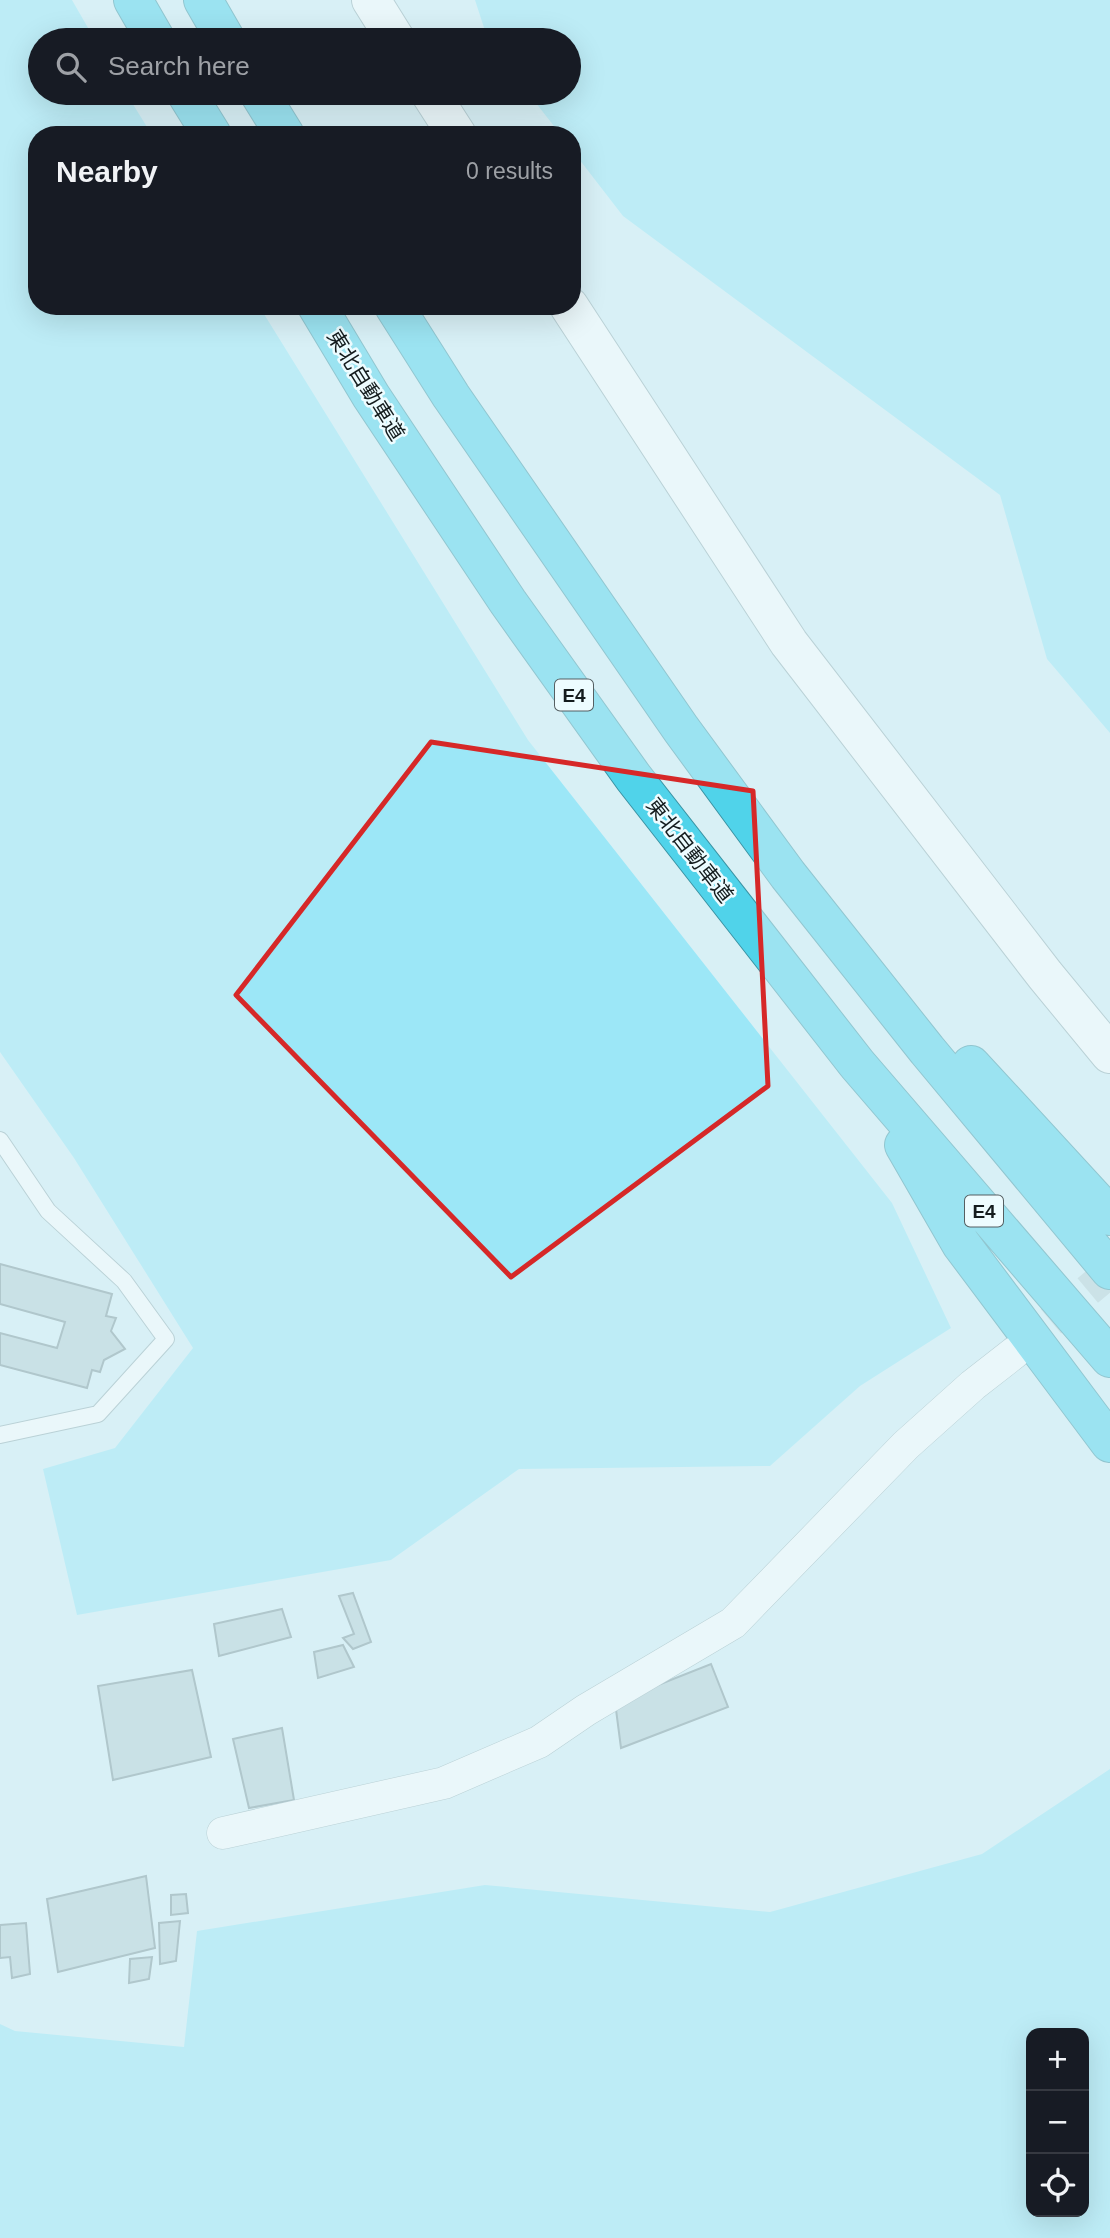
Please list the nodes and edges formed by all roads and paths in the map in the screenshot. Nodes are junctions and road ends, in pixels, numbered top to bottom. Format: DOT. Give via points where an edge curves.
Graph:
graph roads {
  1 [pos="133,0"];
  2 [pos="203,0"];
  3 [pos="371,0"];
  4 [pos="149,28"];
  5 [pos="219,28"];
  6 [pos="388,28"];
  7 [pos="193,105"];
  8 [pos="266,105"];
  9 [pos="438,105"];
  10 [pos="206,126"];
  11 [pos="279,126"];
  12 [pos="451,126"];
  13 [pos="322,315"];
  14 [pos="400,315"];
  15 [pos="575,315"];
  16 [pos="681,729"];
  17 [pos="1110,1054"];
  18 [pos="857,1064"];
  19 [pos="0,1140"];
  20 [pos="1110,1216"];
  21 [pos="1110,1270"];
  22 [pos="1014,1353"];
  23 [pos="1110,1358"];
  24 [pos="0,1435"];
  25 [pos="1110,1443"];
  26 [pos="223,1833"];
  1 -- 4 [label="highway"];
  2 -- 5 [label="highway"];
  3 -- 6 [label="street"];
  7 -- 10 [label="highway"];
  8 -- 11 [label="highway"];
  9 -- 12 [label="street"];
  13 -- 18 [label="highway, 東北自動車道 / E4" via="523,624 633,777"];
  14 -- 16 [label="highway"];
  15 -- 17 [label="street" via="789,643"];
  16 -- 20 [label="highway" via="974,1068"];
  16 -- 21 [label="highway" via="788,875"];
  18 -- 23 [label="highway, 東北自動車道 / E4"];
  18 -- 25 [label="highway" via="961,1244"];
  19 -- 24 [label="lane" via="48,1211 124,1281 166,1339 98,1415"];
  22 -- 26 [label="street" via="906,1445 733,1623 539,1742 444,1783"];
}
